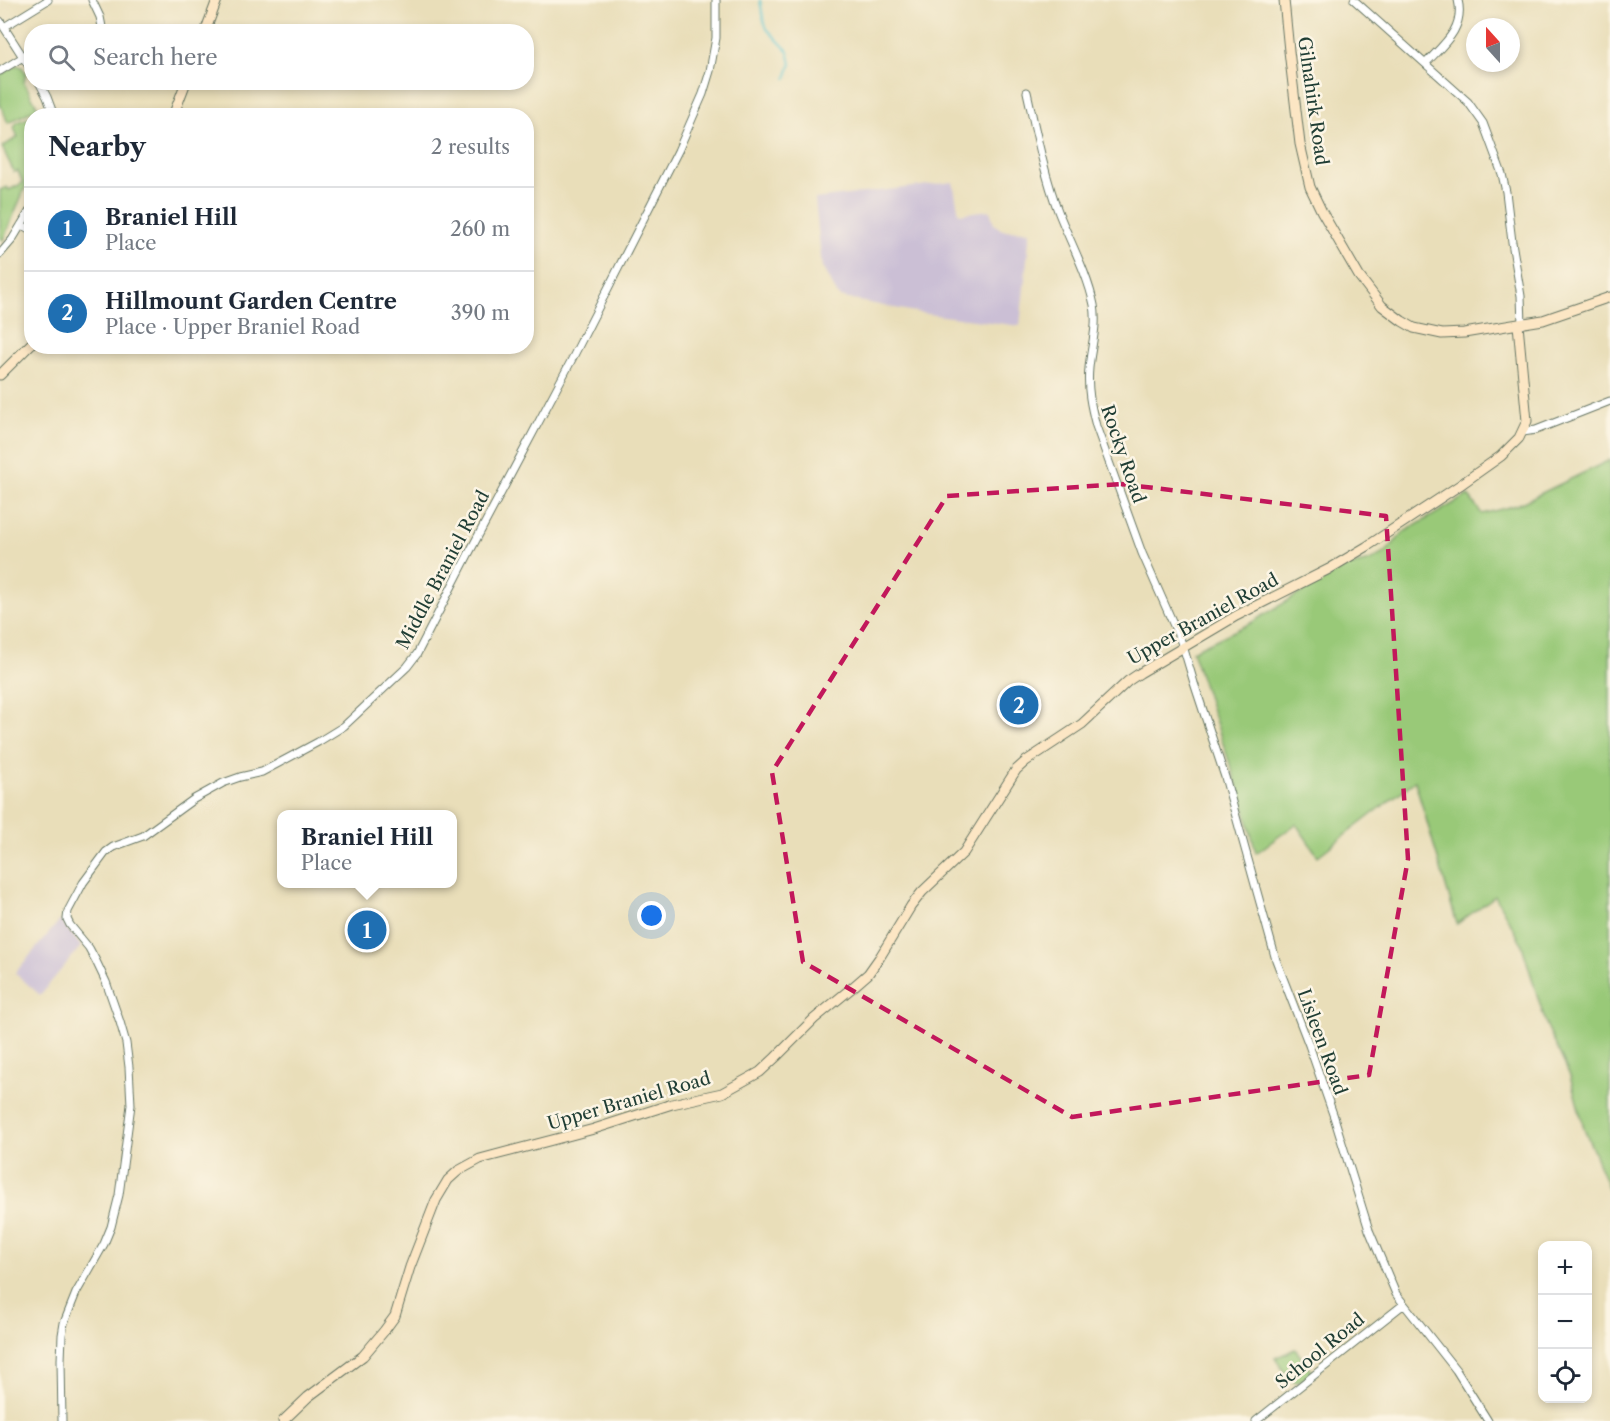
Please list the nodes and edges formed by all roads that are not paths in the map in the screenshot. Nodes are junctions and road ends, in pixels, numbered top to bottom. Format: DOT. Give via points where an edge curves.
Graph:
graph roads {
  1 [pos="48,0"];
  2 [pos="92,0"];
  3 [pos="217,0"];
  4 [pos="716,0"];
  5 [pos="1284,0"];
  6 [pos="1354,0"];
  7 [pos="1458,0"];
  8 [pos="2,24"];
  9 [pos="101,24"];
  10 [pos="208,24"];
  11 [pos="23,57"];
  12 [pos="1426,63"];
  13 [pos="0,71"];
  14 [pos="43,90"];
  15 [pos="183,90"];
  16 [pos="1027,92"];
  17 [pos="51,108"];
  18 [pos="176,108"];
  19 [pos="24,220"];
  20 [pos="21,225"];
  21 [pos="24,226"];
  22 [pos="0,254"];
  23 [pos="1610,297"];
  24 [pos="1520,325"];
  25 [pos="24,351"];
  26 [pos="0,375"];
  27 [pos="1610,402"];
  28 [pos="1523,432"];
  29 [pos="1183,646"];
  30 [pos="1404,1304"];
  31 [pos="62,1421"];
  32 [pos="283,1421"];
  33 [pos="1256,1421"];
  34 [pos="1488,1421"];
  1 -- 8 [label="street"];
  2 -- 9 [label="street"];
  3 -- 10 [label="street"];
  4 -- 31 [label="street, Middle Braniel Road" via="716,38 710,71 678,151 417,654 344,726 262,772 223,783 143,836 106,852 68,910 67,919 96,961 120,1022 126,1043 131,1105 116,1211 104,1244 64,1323"];
  5 -- 24 [label="street, Gilnahirk Road" via="1306,176 1322,212 1365,284 1382,306 1414,328 1427,332 1464,333"];
  6 -- 12 [label="street"];
  7 -- 12 [label="street" via="1461,12 1456,29"];
  8 -- 11 [label="street"];
  11 -- 13 [label="street"];
  12 -- 24 [label="street" via="1468,102 1483,123 1502,174 1521,296"];
  14 -- 17 [label="street"];
  15 -- 18 [label="street"];
  16 -- 29 [label="street, Rocky Road" via="1058,211 1094,306 1090,407 1142,553"];
  19 -- 20 [label="street"];
  20 -- 21 [label="street"];
  20 -- 22 [label="street"];
  23 -- 24 [label="street, Gilnahirk Road"];
  24 -- 28 [label="street" via="1527,421"];
  25 -- 26 [label="street"];
  27 -- 28 [label="street"];
  28 -- 29 [label="street, Upper Braniel Road" via="1501,456 1366,547"];
  29 -- 30 [label="street, Lisleen Road" via="1225,777 1276,960 1334,1117 1369,1230"];
  29 -- 32 [label="street, Upper Braniel Road" via="1128,681 1082,724 1016,770 964,852 921,892 868,974 813,1018 760,1072 722,1093 480,1159 458,1171 436,1200 395,1316 363,1356"];
  30 -- 33 [label="street, School Road"];
  30 -- 34 [label="street, Lisleen Road" via="1456,1370"];
}
